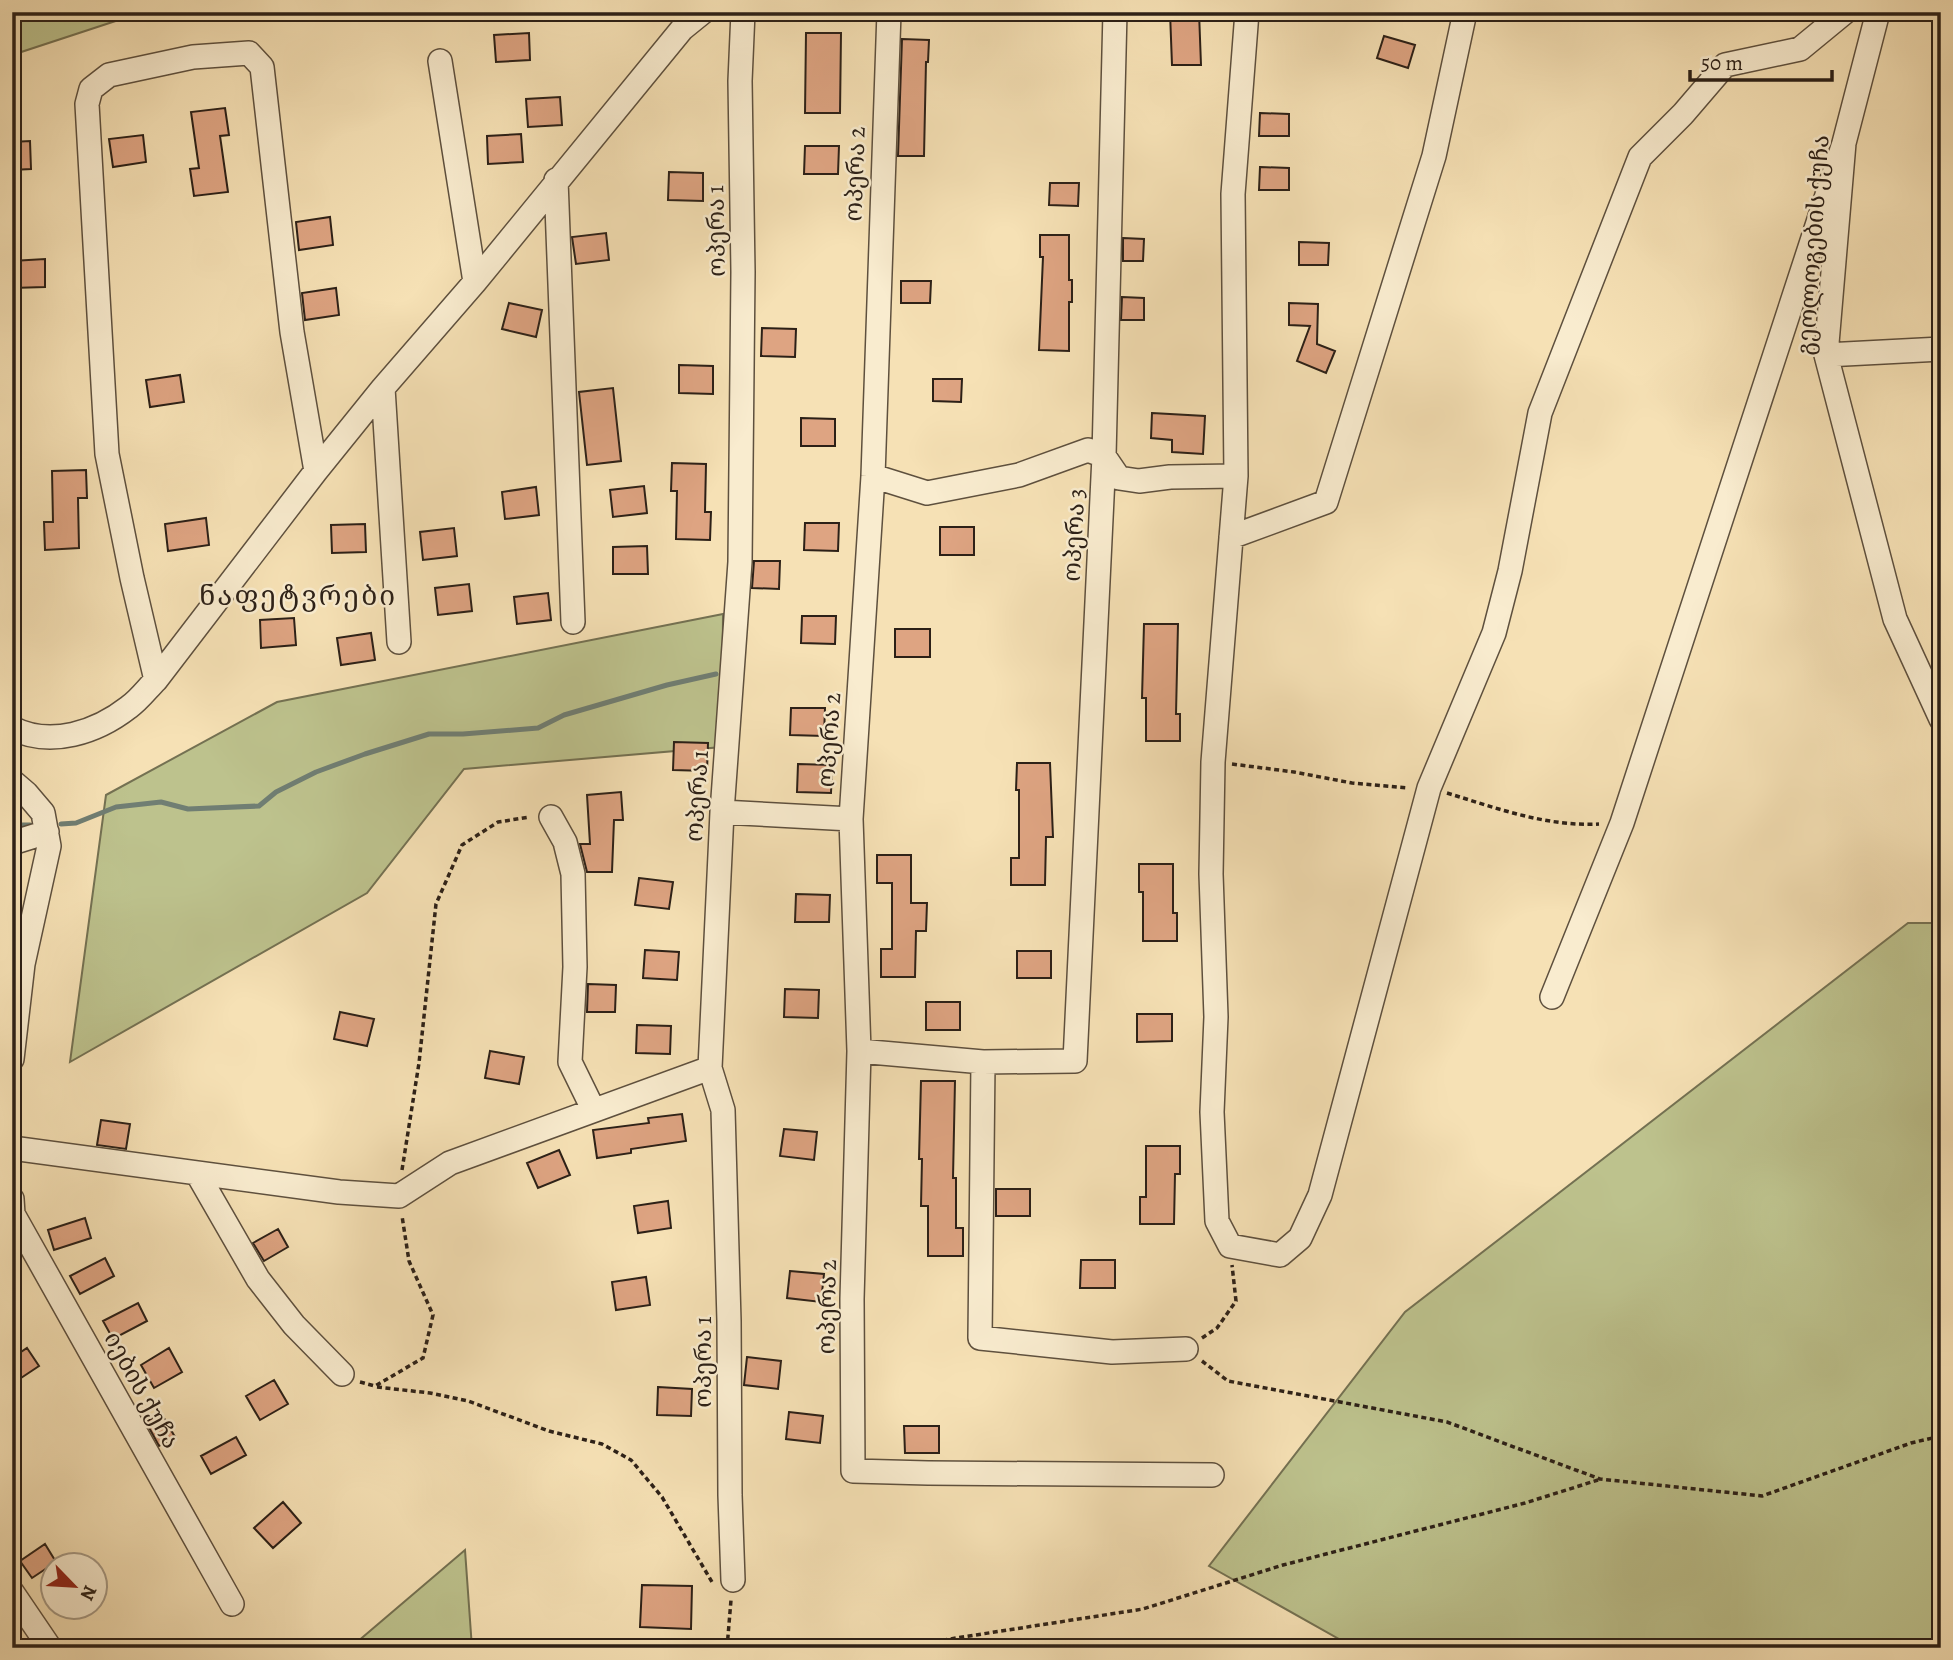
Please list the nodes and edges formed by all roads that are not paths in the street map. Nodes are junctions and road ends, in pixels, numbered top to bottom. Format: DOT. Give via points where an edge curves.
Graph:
graph roads {
  1 [pos="703,12"];
  2 [pos="743,12"];
  3 [pos="889,12"];
  4 [pos="1115,12"];
  5 [pos="1247,12"];
  6 [pos="1465,12"];
  7 [pos="1845,12"];
  8 [pos="1878,12"];
  9 [pos="440,61"];
  10 [pos="1844,143"];
  11 [pos="556,180"];
  12 [pos="475,282"];
  13 [pos="1941,349"];
  14 [pos="1826,355"];
  15 [pos="383,388"];
  16 [pos="1104,456"];
  17 [pos="316,471"];
  18 [pos="873,476"];
  19 [pos="1236,476"];
  20 [pos="1231,537"];
  21 [pos="573,622"];
  22 [pos="399,642"];
  23 [pos="156,680"];
  24 [pos="1941,719"];
  25 [pos="12,728"];
  26 [pos="12,781"];
  27 [pos="722,812"];
  28 [pos="551,817"];
  29 [pos="850,819"];
  30 [pos="47,832"];
  31 [pos="12,843"];
  32 [pos="1552,997"];
  33 [pos="859,1051"];
  34 [pos="12,1059"];
  35 [pos="984,1062"];
  36 [pos="710,1068"];
  37 [pos="593,1109"];
  38 [pos="12,1148"];
  39 [pos="197,1172"];
  40 [pos="13,1209"];
  41 [pos="1186,1349"];
  42 [pos="342,1374"];
  43 [pos="1212,1475"];
  44 [pos="733,1580"];
  45 [pos="12,1592"];
  46 [pos="232,1604"];
  47 [pos="50,1648"];
  1 -- 11 [label="street" via="682,29"];
  2 -- 27 [label="street, ოპერა 1" via="740,562"];
  3 -- 18 [label="street, ოპერა 2"];
  4 -- 16 [label="street, ოპერა 3"];
  5 -- 19 [label="street" via="1233,194"];
  6 -- 20 [label="street" via="1434,156 1326,502"];
  7 -- 20 [label="street" via="1800,49 1725,65 1640,157 1540,413 1494,633 1429,788 1320,1195 1300,1238 1280,1255 1230,1246 1217,1222 1212,1112 1216,1017 1213,762"];
  8 -- 10 [label="street, გეოლოგების ქუჩა"];
  9 -- 12 [label="street"];
  10 -- 14 [label="street, გეოლოგების ქუჩა"];
  10 -- 32 [label="street" via="1622,823"];
  11 -- 12 [label="street"];
  11 -- 21 [label="street"];
  12 -- 15 [label="street"];
  13 -- 14 [label="street"];
  14 -- 24 [label="street, გეოლოგების ქუჩა" via="1895,620"];
  15 -- 17 [label="street"];
  15 -- 22 [label="street"];
  16 -- 18 [label="street" via="1088,450 1019,475 927,493"];
  16 -- 19 [label="street" via="1119,478"];
  16 -- 35 [label="street, ოპერა 3" via="1075,1061"];
  17 -- 23 [label="street"];
  17 -- 23 [label="street" via="292,332 262,67 249,53 232,53 109,75 91,89 87,104 107,454"];
  18 -- 29 [label="street, ოპერა 2"];
  19 -- 20 [label="street"];
  23 -- 25 [label="street" via="130,707 95,729 56,737"];
  26 -- 30 [label="street" via="43,813"];
  27 -- 29 [label="street"];
  27 -- 36 [label="street, ოპერა 1"];
  28 -- 37 [label="street" via="565,842 573,874 570,1062"];
  29 -- 33 [label="street, ოპერა 2"];
  30 -- 31 [label="street"];
  30 -- 34 [label="street" via="49,846 23,964"];
  33 -- 35 [label="street"];
  33 -- 43 [label="street, ოპერა 2" via="853,1471"];
  35 -- 41 [label="street" via="980,1338 1112,1352"];
  36 -- 37 [label="street"];
  36 -- 44 [label="street, ოპერა 1" via="723,1110"];
  37 -- 39 [label="street" via="450,1163 399,1196"];
  38 -- 39 [label="street"];
  39 -- 42 [label="street" via="258,1279 294,1325"];
  40 -- 46 [label="street, იების ქუჩა"];
  45 -- 47 [label="street"];
}
